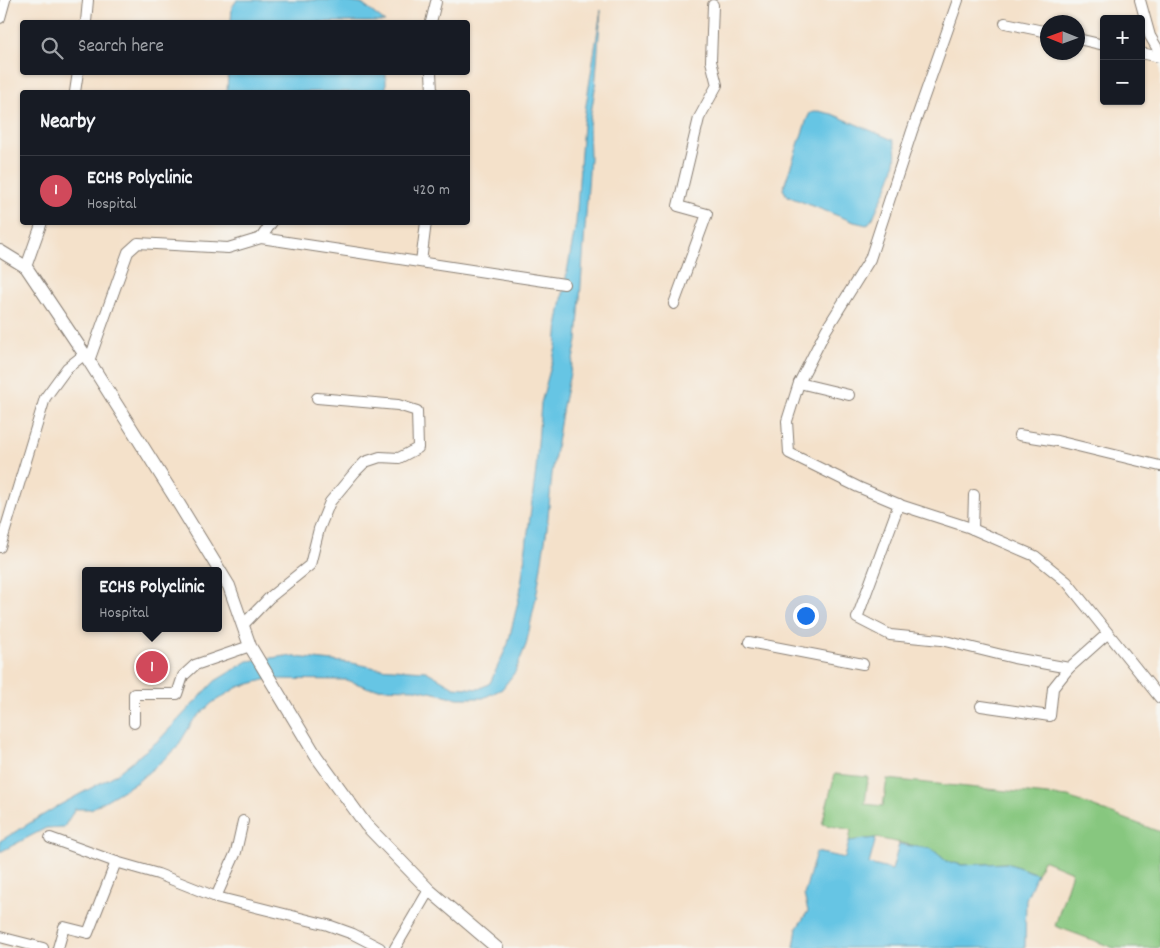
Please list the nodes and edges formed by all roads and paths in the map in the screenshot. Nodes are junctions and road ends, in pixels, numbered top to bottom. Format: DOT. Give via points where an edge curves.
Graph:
graph roads {
  1 [pos="5,0"];
  2 [pos="88,0"];
  3 [pos="958,0"];
  4 [pos="1140,0"];
  5 [pos="436,2"];
  6 [pos="713,5"];
  7 [pos="0,18"];
  8 [pos="86,20"];
  9 [pos="432,20"];
  10 [pos="1005,23"];
  11 [pos="1040,30"];
  12 [pos="1085,41"];
  13 [pos="1100,44"];
  14 [pos="1160,53"];
  15 [pos="1145,54"];
  16 [pos="1160,57"];
  17 [pos="78,75"];
  18 [pos="431,75"];
  19 [pos="75,90"];
  20 [pos="432,90"];
  21 [pos="41,225"];
  22 [pos="270,225"];
  23 [pos="426,225"];
  24 [pos="262,238"];
  25 [pos="0,251"];
  26 [pos="421,262"];
  27 [pos="26,267"];
  28 [pos="564,284"];
  29 [pos="674,304"];
  30 [pos="87,357"];
  31 [pos="798,383"];
  32 [pos="849,395"];
  33 [pos="317,398"];
  34 [pos="1019,435"];
  35 [pos="1160,466"];
  36 [pos="974,495"];
  37 [pos="899,504"];
  38 [pos="973,529"];
  39 [pos="0,547"];
  40 [pos="217,567"];
  41 [pos="222,575"];
  42 [pos="244,624"];
  43 [pos="1107,634"];
  44 [pos="748,642"];
  45 [pos="250,646"];
  46 [pos="863,664"];
  47 [pos="1069,668"];
  48 [pos="1160,698"];
  49 [pos="981,706"];
  50 [pos="134,723"];
  51 [pos="243,822"];
  52 [pos="50,838"];
  53 [pos="116,862"];
  54 [pos="429,890"];
  55 [pos="216,897"];
  56 [pos="0,937"];
  57 [pos="43,948"];
  58 [pos="58,948"];
  59 [pos="380,948"];
  60 [pos="396,948"];
  61 [pos="497,948"];
  1 -- 7 [label="street"];
  2 -- 8 [label="street"];
  3 -- 31 [label="street" via="870,259"];
  4 -- 14 [label="street" via="1150,36"];
  5 -- 9 [label="street"];
  6 -- 29 [label="street" via="711,61 717,85 699,118 678,206 707,214"];
  10 -- 11 [label="street"];
  12 -- 13 [label="street"];
  15 -- 16 [label="street"];
  17 -- 19 [label="street"];
  18 -- 20 [label="street"];
  21 -- 27 [label="street"];
  22 -- 24 [label="street"];
  23 -- 26 [label="street"];
  24 -- 26 [label="street"];
  24 -- 30 [label="street" via="228,248 138,243 128,252"];
  25 -- 27 [label="street"];
  26 -- 28 [label="street"];
  27 -- 30 [label="street"];
  30 -- 39 [label="street" via="67,368 45,398"];
  30 -- 40 [label="street"];
  31 -- 32 [label="street"];
  31 -- 37 [label="street" via="787,421 790,454"];
  33 -- 42 [label="street" via="398,405 417,411 418,448 399,458 380,457 365,462 355,472 330,502 318,529 310,565 269,598"];
  34 -- 35 [label="street" via="1057,440"];
  36 -- 38 [label="street"];
  37 -- 38 [label="street"];
  37 -- 47 [label="street" via="857,618 890,635 941,640"];
  38 -- 43 [label="street" via="1035,556 1067,582"];
  41 -- 42 [label="street"];
  42 -- 45 [label="street"];
  43 -- 47 [label="street"];
  43 -- 48 [label="street"];
  44 -- 46 [label="street"];
  45 -- 50 [label="street" via="195,665 184,676 177,694 134,694"];
  45 -- 54 [label="street" via="316,756 366,825"];
  47 -- 49 [label="street" via="1053,688 1050,716"];
  51 -- 55 [label="street" via="236,852"];
  52 -- 53 [label="street"];
  53 -- 55 [label="street" via="158,874"];
  53 -- 58 [label="street" via="88,932 64,927"];
  54 -- 60 [label="street"];
  54 -- 61 [label="street"];
  55 -- 59 [label="street" via="328,925"];
  56 -- 57 [label="street"];
}
